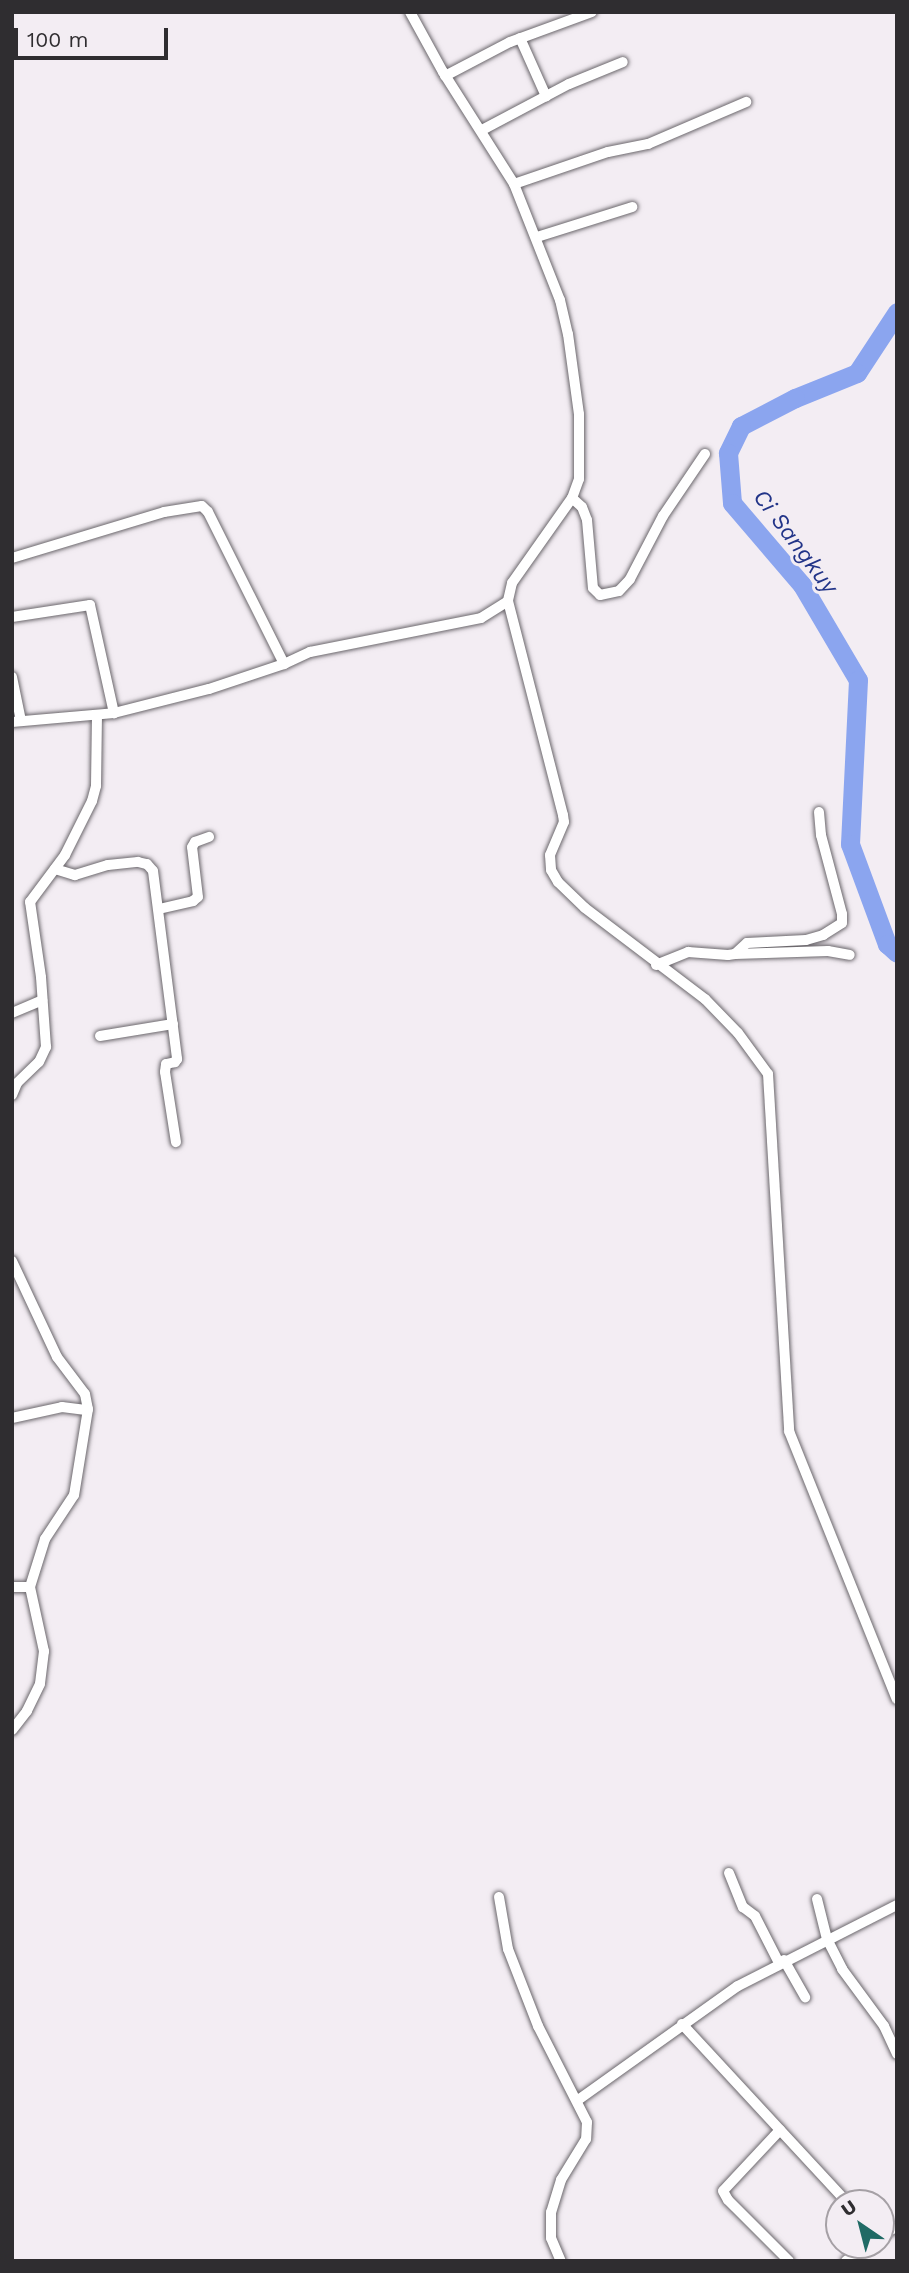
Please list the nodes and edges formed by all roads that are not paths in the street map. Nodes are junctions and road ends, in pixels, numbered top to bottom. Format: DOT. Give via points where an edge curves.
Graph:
graph roads {
  1 [pos="410,12"];
  2 [pos="592,12"];
  3 [pos="520,38"];
  4 [pos="624,62"];
  5 [pos="445,76"];
  6 [pos="547,96"];
  7 [pos="746,102"];
  8 [pos="482,131"];
  9 [pos="514,184"];
  10 [pos="632,207"];
  11 [pos="537,237"];
  12 [pos="705,454"];
  13 [pos="572,498"];
  14 [pos="12,558"];
  15 [pos="509,601"];
  16 [pos="12,617"];
  17 [pos="284,664"];
  18 [pos="12,677"];
  19 [pos="114,713"];
  20 [pos="97,715"];
  21 [pos="17,722"];
  22 [pos="819,812"];
  23 [pos="209,837"];
  24 [pos="55,870"];
  25 [pos="159,909"];
  26 [pos="734,954"];
  27 [pos="850,955"];
  28 [pos="656,965"];
  29 [pos="42,1000"];
  30 [pos="12,1013"];
  31 [pos="173,1024"];
  32 [pos="100,1036"];
  33 [pos="12,1095"];
  34 [pos="176,1142"];
  35 [pos="16,1269"];
  36 [pos="88,1410"];
  37 [pos="12,1418"];
  38 [pos="12,1587"];
  39 [pos="30,1587"];
  40 [pos="897,1699"];
  41 [pos="12,1730"];
  42 [pos="729,1873"];
  43 [pos="499,1896"];
  44 [pos="817,1899"];
  45 [pos="897,1905"];
  46 [pos="827,1940"];
  47 [pos="781,1961"];
  48 [pos="805,1997"];
  49 [pos="682,2024"];
  50 [pos="897,2054"];
  51 [pos="578,2100"];
  52 [pos="780,2130"];
  53 [pos="835,2189"];
  54 [pos="561,2261"];
  55 [pos="789,2261"];
  1 -- 5 [label="street"];
  2 -- 3 [label="street"];
  3 -- 5 [label="street"];
  3 -- 6 [label="street"];
  4 -- 6 [label="street"];
  5 -- 8 [label="street"];
  6 -- 8 [label="street"];
  7 -- 9 [label="street" via="648,144 608,152"];
  8 -- 9 [label="street"];
  9 -- 11 [label="street"];
  10 -- 11 [label="street"];
  11 -- 13 [label="street" via="560,300 574,370 579,479"];
  12 -- 13 [label="street" via="619,591 600,595 593,588 587,520"];
  13 -- 15 [label="street" via="512,583"];
  14 -- 17 [label="street" via="164,512 202,506"];
  15 -- 17 [label="street" via="481,618 348,643"];
  15 -- 28 [label="street" via="563,815 550,855 551,870 571,896"];
  16 -- 19 [label="street" via="90,605"];
  17 -- 19 [label="street"];
  18 -- 21 [label="street"];
  19 -- 20 [label="street"];
  20 -- 21 [label="street"];
  20 -- 24 [label="street" via="95,793"];
  22 -- 26 [label="street" via="842,923 806,940 747,943"];
  23 -- 25 [label="street" via="192,847 198,897"];
  24 -- 25 [label="street" via="75,875 126,862 147,864 153,871"];
  24 -- 29 [label="street" via="30,902"];
  25 -- 31 [label="street"];
  26 -- 27 [label="street" via="828,951"];
  26 -- 28 [label="street" via="688,952"];
  28 -- 40 [label="street" via="705,999 768,1074 790,1440"];
  29 -- 30 [label="street"];
  29 -- 33 [label="street" via="44,1053"];
  31 -- 32 [label="street"];
  31 -- 34 [label="street" via="177,1060 166,1064 165,1072"];
  35 -- 36 [label="street" via="57,1357 85,1394"];
  36 -- 37 [label="street" via="62,1407"];
  36 -- 39 [label="street" via="74,1495 45,1539"];
  38 -- 39 [label="street"];
  39 -- 41 [label="street" via="44,1660 38,1692"];
  42 -- 47 [label="street" via="743,1907 755,1916"];
  43 -- 51 [label="street" via="508,1949 538,2026"];
  44 -- 46 [label="street"];
  45 -- 46 [label="street"];
  46 -- 47 [label="street"];
  46 -- 50 [label="street"];
  47 -- 48 [label="street"];
  47 -- 49 [label="street"];
  49 -- 51 [label="street"];
  49 -- 52 [label="street"];
  51 -- 54 [label="street" via="588,2132 561,2180 551,2212 551,2238"];
  52 -- 53 [label="street"];
  52 -- 55 [label="street" via="723,2190"];
}
